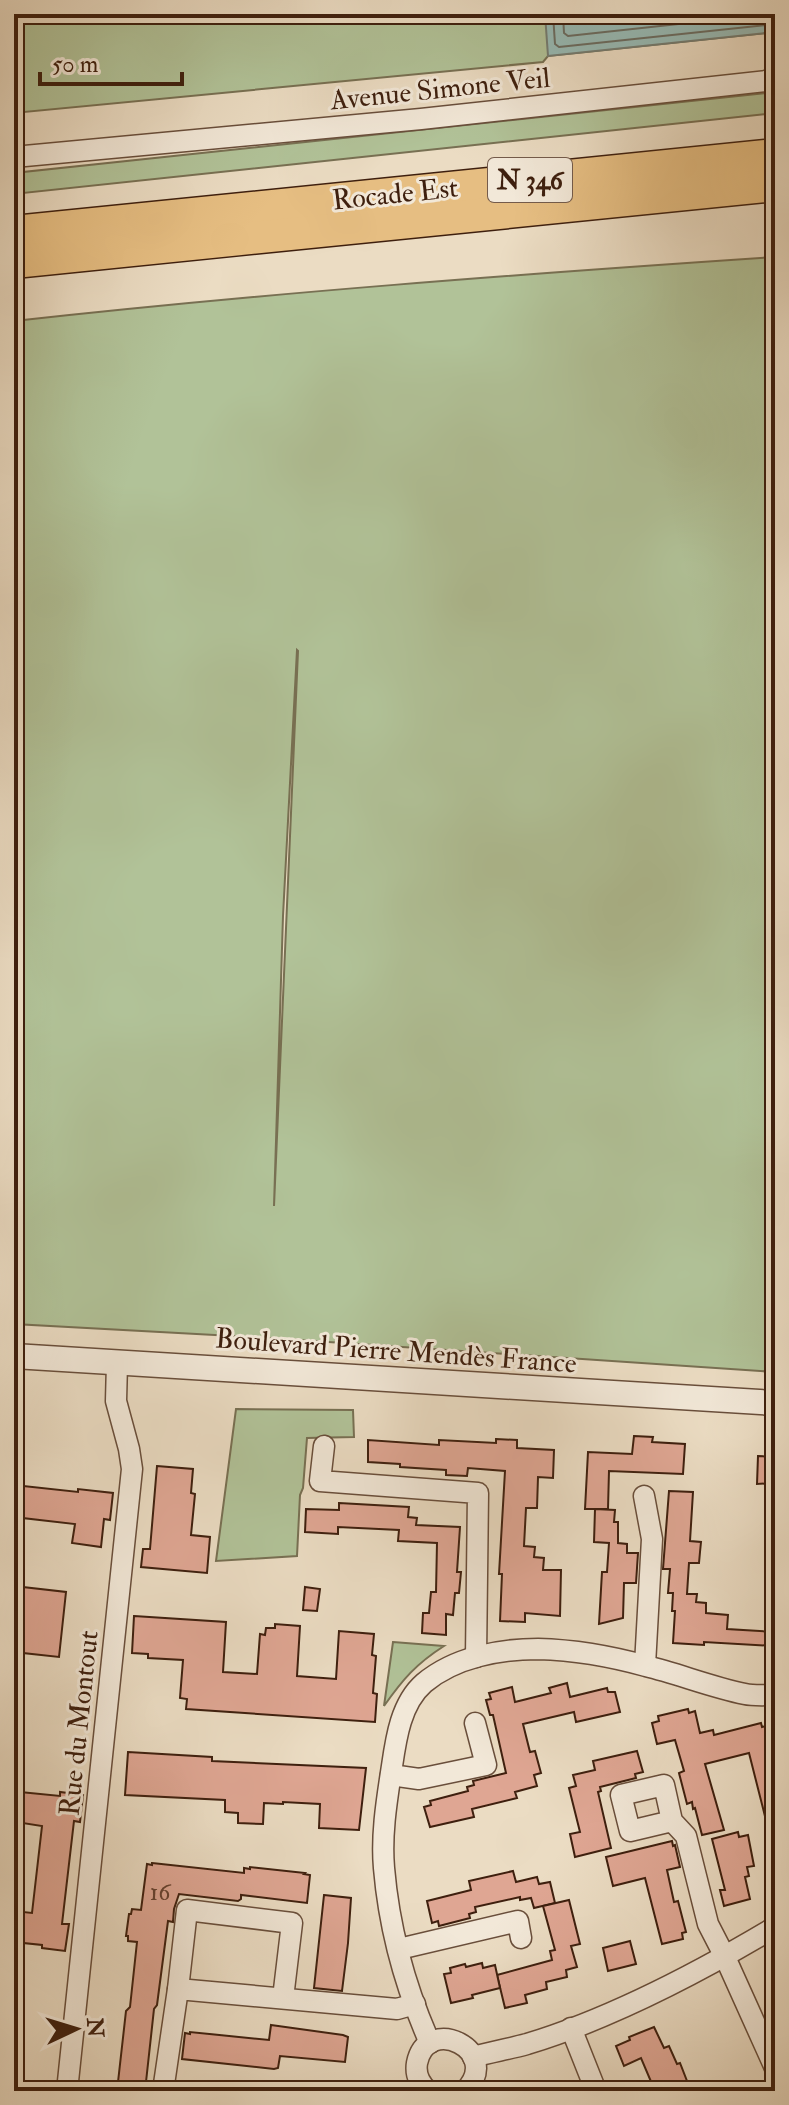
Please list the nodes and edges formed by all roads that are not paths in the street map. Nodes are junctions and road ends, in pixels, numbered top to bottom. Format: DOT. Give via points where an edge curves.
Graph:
graph roads {
  1 [pos="775,80"];
  2 [pos="775,155"];
  3 [pos="14,157"];
  4 [pos="775,185"];
  5 [pos="14,232"];
  6 [pos="14,262"];
  7 [pos="14,1356"];
  8 [pos="117,1363"];
  9 [pos="775,1403"];
  10 [pos="324,1446"];
  11 [pos="644,1496"];
  12 [pos="476,1657"];
  13 [pos="645,1665"];
  14 [pos="775,1695"];
  15 [pos="475,1723"];
  16 [pos="391,1775"];
  17 [pos="672,1821"];
  18 [pos="775,1927"];
  19 [pos="521,1938"];
  20 [pos="399,1949"];
  21 [pos="725,1957"];
  22 [pos="178,1989"];
  23 [pos="283,1998"];
  24 [pos="415,2004"];
  25 [pos="571,2028"];
  26 [pos="430,2043"];
  27 [pos="473,2057"];
  28 [pos="775,2068"];
  29 [pos="67,2091"];
  30 [pos="163,2091"];
  31 [pos="428,2091"];
  32 [pos="465,2091"];
  33 [pos="596,2091"];
  1 -- 3 [label="street, Avenue Simone Veil"];
  2 -- 5 [label="highway, Rocade Est / N 346"];
  4 -- 6 [label="highway, Rocade Est / N 346"];
  7 -- 8 [label="street, Boulevard Pierre Mendès France"];
  8 -- 9 [label="street, Boulevard Pierre Mendès France"];
  8 -- 29 [label="street, Rue du Montout" via="116,1401 132,1469"];
  10 -- 12 [label="street" via="320,1481 478,1493"];
  11 -- 13 [label="street" via="652,1539"];
  12 -- 13 [label="street" via="547,1650"];
  12 -- 16 [label="street" via="444,1669 410,1702 397,1731"];
  13 -- 14 [label="street" via="747,1694"];
  15 -- 16 [label="street" via="486,1765 419,1779"];
  16 -- 20 [label="street" via="384,1867"];
  17 -- 21 [label="street" via="686,1836 708,1924"];
  18 -- 21 [label="street"];
  19 -- 20 [label="street" via="518,1921"];
  20 -- 24 [label="street"];
  21 -- 25 [label="street"];
  21 -- 28 [label="street"];
  22 -- 23 [label="street"];
  22 -- 23 [label="street" via="187,1910 292,1923"];
  22 -- 30 [label="street"];
  23 -- 24 [label="street" via="397,2009"];
  24 -- 26 [label="street"];
  25 -- 27 [label="street"];
  25 -- 33 [label="street"];
  26 -- 27 [label="street" via="460,2042"];
  26 -- 31 [label="street" via="417,2070"];
  27 -- 32 [label="street" via="474,2077"];
}
